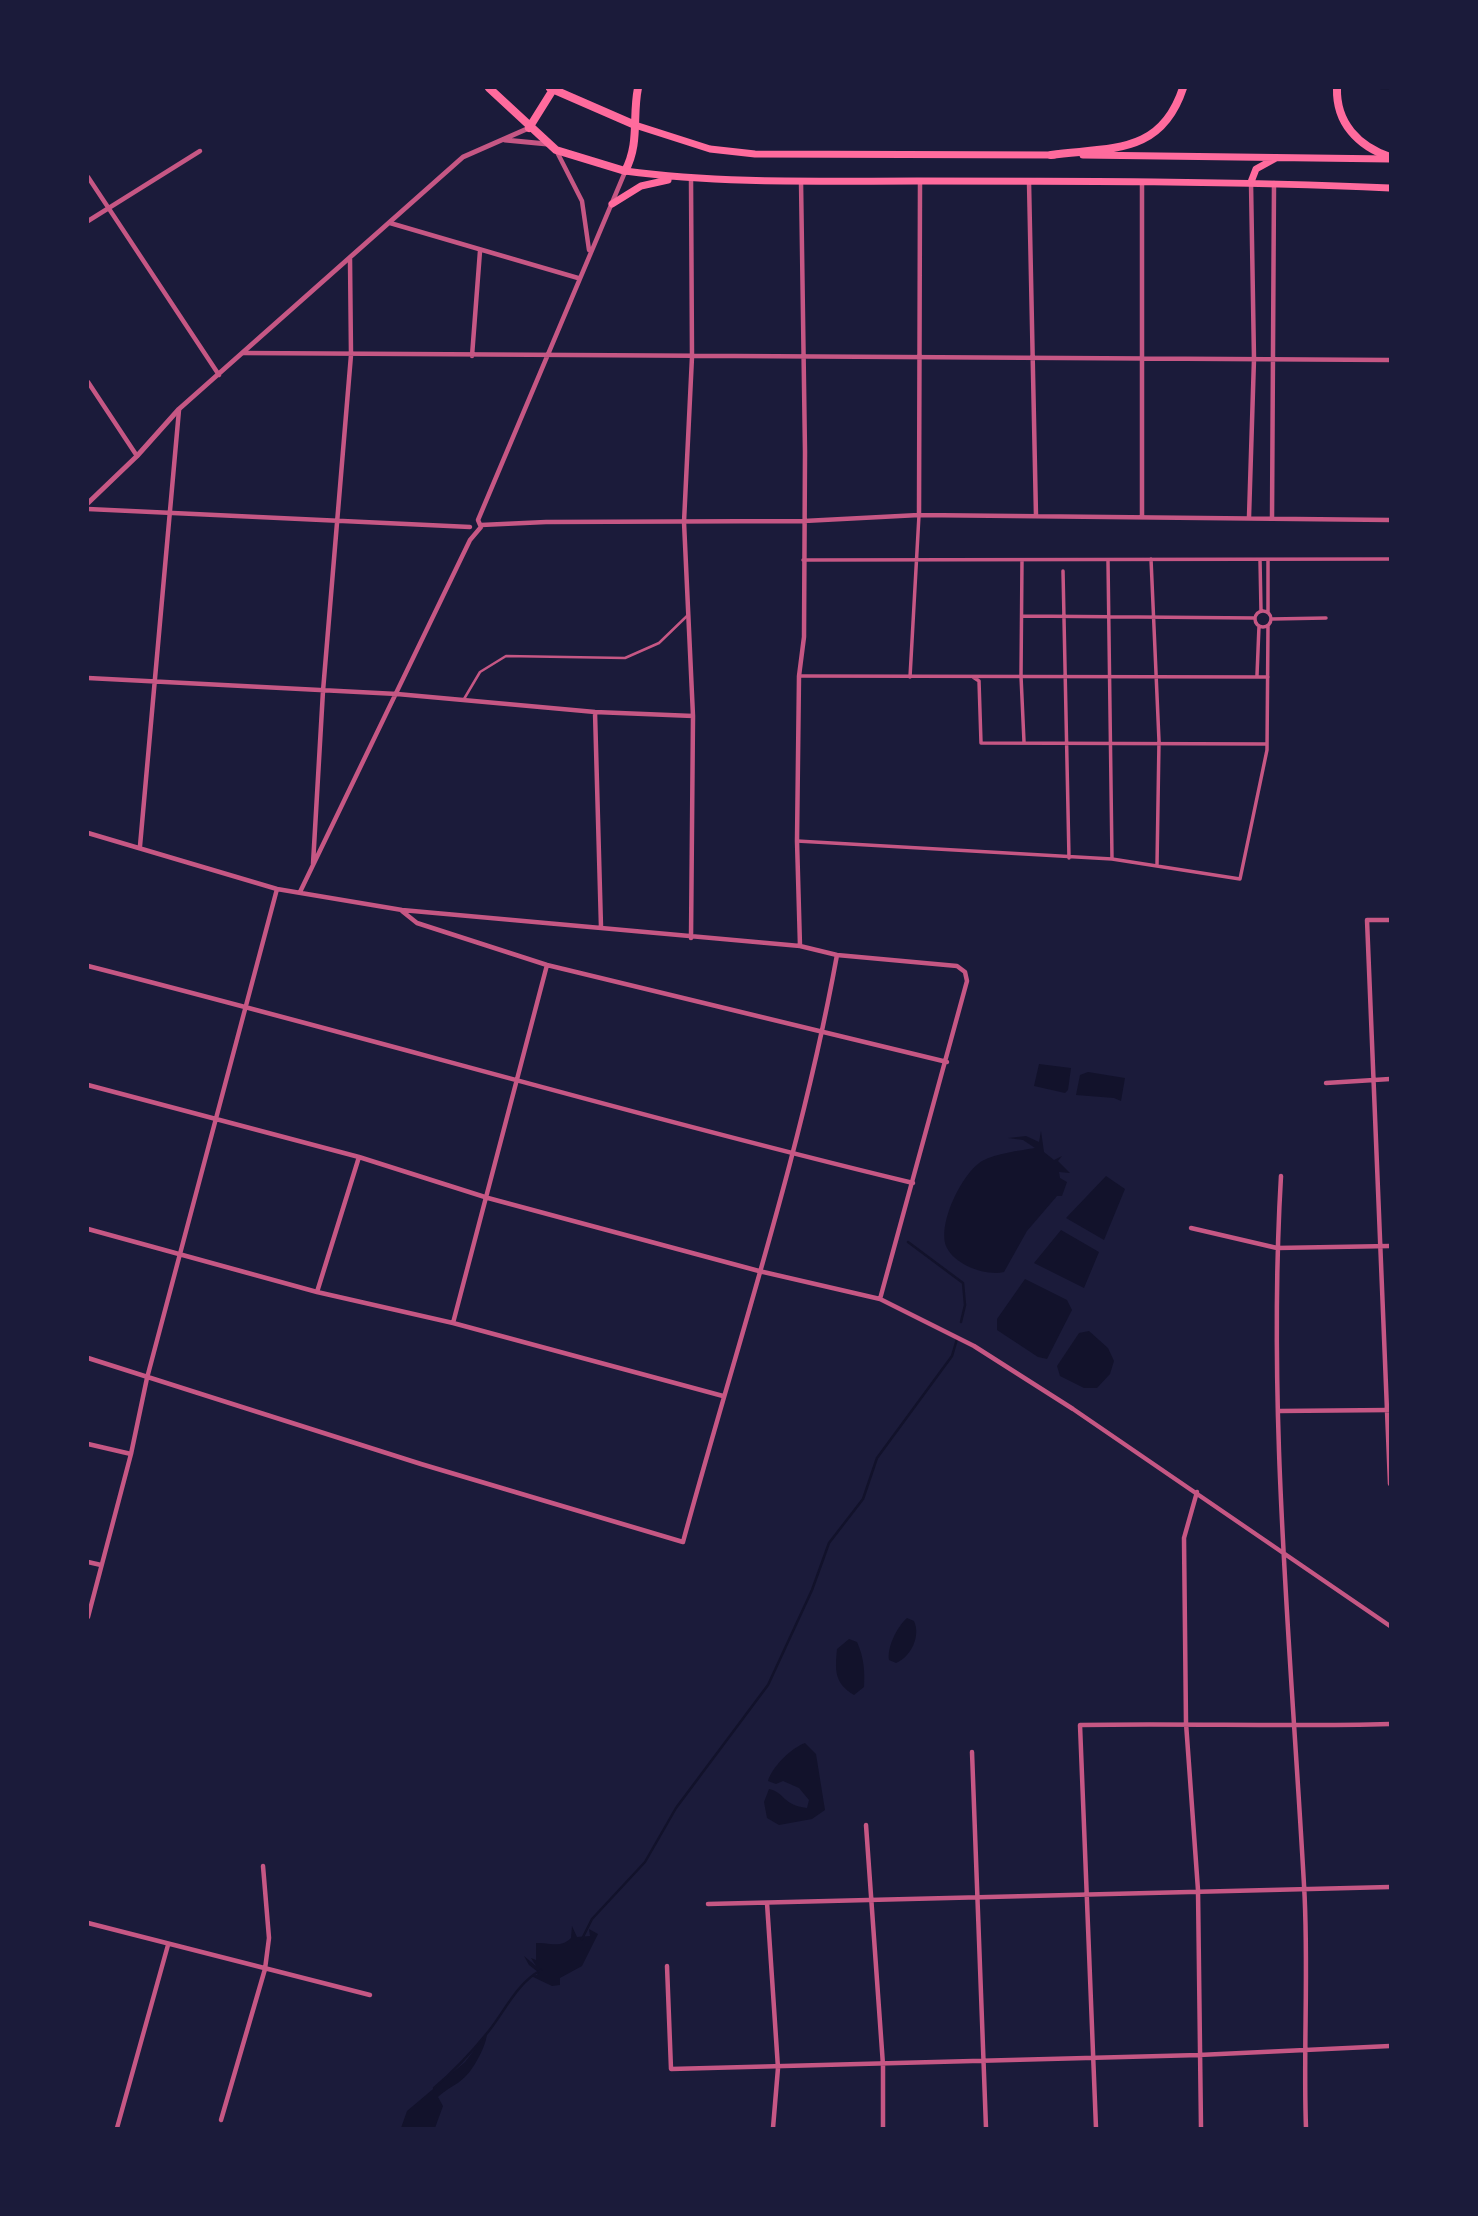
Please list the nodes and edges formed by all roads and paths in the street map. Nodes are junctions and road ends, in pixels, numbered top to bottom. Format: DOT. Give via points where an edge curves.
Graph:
graph roads {
  1 [pos="489,88"];
  2 [pos="552,88"];
  3 [pos="638,88"];
  4 [pos="1183,88"];
  5 [pos="1337,88"];
  6 [pos="571,98"];
  7 [pos="547,100"];
  8 [pos="538,115"];
  9 [pos="635,125"];
  10 [pos="529,128"];
  11 [pos="505,140"];
  12 [pos="548,144"];
  13 [pos="556,150"];
  14 [pos="200,151"];
  15 [pos="1051,155"];
  16 [pos="1279,156"];
  17 [pos="1391,158"];
  18 [pos="625,171"];
  19 [pos="88,177"];
  20 [pos="682,178"];
  21 [pos="691,179"];
  22 [pos="802,181"];
  23 [pos="920,181"];
  24 [pos="1029,182"];
  25 [pos="1142,182"];
  26 [pos="1251,182"];
  27 [pos="1273,183"];
  28 [pos="1391,188"];
  29 [pos="612,204"];
  30 [pos="107,207"];
  31 [pos="88,221"];
  32 [pos="390,223"];
  33 [pos="480,251"];
  34 [pos="589,251"];
  35 [pos="350,259"];
  36 [pos="578,278"];
  37 [pos="243,354"];
  38 [pos="351,355"];
  39 [pos="472,356"];
  40 [pos="548,356"];
  41 [pos="692,357"];
  42 [pos="803,357"];
  43 [pos="918,358"];
  44 [pos="1031,358"];
  45 [pos="1144,359"];
  46 [pos="1254,359"];
  47 [pos="1272,359"];
  48 [pos="1391,360"];
  49 [pos="219,375"];
  50 [pos="88,382"];
  51 [pos="179,410"];
  52 [pos="137,456"];
  53 [pos="88,506"];
  54 [pos="171,510"];
  55 [pos="919,515"];
  56 [pos="1036,516"];
  57 [pos="1142,517"];
  58 [pos="1249,517"];
  59 [pos="1272,518"];
  60 [pos="1391,520"];
  61 [pos="336,521"];
  62 [pos="804,521"];
  63 [pos="684,522"];
  64 [pos="479,523"];
  65 [pos="472,529"];
  66 [pos="918,558"];
  67 [pos="1151,559"];
  68 [pos="1391,559"];
  69 [pos="803,560"];
  70 [pos="1260,560"];
  71 [pos="1268,560"];
  72 [pos="1023,561"];
  73 [pos="1108,561"];
  74 [pos="1063,570"];
  75 [pos="1261,611"];
  76 [pos="690,612"];
  77 [pos="1268,612"];
  78 [pos="1022,616"];
  79 [pos="1152,617"];
  80 [pos="1064,618"];
  81 [pos="1108,618"];
  82 [pos="1255,618"];
  83 [pos="1326,618"];
  84 [pos="1272,619"];
  85 [pos="1259,626"];
  86 [pos="1268,626"];
  87 [pos="1108,675"];
  88 [pos="1257,675"];
  89 [pos="799,676"];
  90 [pos="1021,676"];
  91 [pos="1065,676"];
  92 [pos="909,677"];
  93 [pos="972,677"];
  94 [pos="1155,677"];
  95 [pos="1268,677"];
  96 [pos="88,678"];
  97 [pos="156,682"];
  98 [pos="323,691"];
  99 [pos="397,694"];
  100 [pos="464,699"];
  101 [pos="596,712"];
  102 [pos="693,716"];
  103 [pos="1113,741"];
  104 [pos="1159,741"];
  105 [pos="1024,742"];
  106 [pos="1068,742"];
  107 [pos="1267,744"];
  108 [pos="88,832"];
  109 [pos="797,841"];
  110 [pos="140,846"];
  111 [pos="1069,858"];
  112 [pos="1112,859"];
  113 [pos="313,864"];
  114 [pos="1157,866"];
  115 [pos="277,889"];
  116 [pos="300,892"];
  117 [pos="402,911"];
  118 [pos="1391,920"];
  119 [pos="601,927"];
  120 [pos="691,939"];
  121 [pos="800,946"];
  122 [pos="837,955"];
  123 [pos="547,965"];
  124 [pos="88,967"];
  125 [pos="246,1006"];
  126 [pos="824,1030"];
  127 [pos="947,1062"];
  128 [pos="1391,1079"];
  129 [pos="1373,1080"];
  130 [pos="517,1082"];
  131 [pos="1326,1083"];
  132 [pos="88,1085"];
  133 [pos="216,1119"];
  134 [pos="792,1154"];
  135 [pos="359,1157"];
  136 [pos="1281,1176"];
  137 [pos="913,1183"];
  138 [pos="488,1198"];
  139 [pos="1191,1228"];
  140 [pos="88,1229"];
  141 [pos="1391,1246"];
  142 [pos="1380,1247"];
  143 [pos="1277,1248"];
  144 [pos="182,1254"];
  145 [pos="759,1271"];
  146 [pos="317,1292"];
  147 [pos="880,1299"];
  148 [pos="453,1323"];
  149 [pos="88,1358"];
  150 [pos="147,1378"];
  151 [pos="723,1396"];
  152 [pos="1389,1410"];
  153 [pos="1279,1411"];
  154 [pos="88,1444"];
  155 [pos="131,1454"];
  156 [pos="1391,1484"];
  157 [pos="1197,1492"];
  158 [pos="1285,1552"];
  159 [pos="88,1562"];
  160 [pos="101,1565"];
  161 [pos="88,1617"];
  162 [pos="1391,1626"];
  163 [pos="1186,1723"];
  164 [pos="1391,1724"];
  165 [pos="1294,1727"];
  166 [pos="972,1752"];
  167 [pos="866,1825"];
  168 [pos="263,1866"];
  169 [pos="1391,1887"];
  170 [pos="1304,1889"];
  171 [pos="1198,1890"];
  172 [pos="1084,1895"];
  173 [pos="978,1897"];
  174 [pos="870,1899"];
  175 [pos="767,1903"];
  176 [pos="708,1904"];
  177 [pos="88,1923"];
  178 [pos="168,1945"];
  179 [pos="667,1966"];
  180 [pos="265,1969"];
  181 [pos="370,1995"];
  182 [pos="1391,2046"];
  183 [pos="1303,2048"];
  184 [pos="1199,2055"];
  185 [pos="1092,2058"];
  186 [pos="986,2060"];
  187 [pos="883,2065"];
  188 [pos="778,2068"];
  189 [pos="221,2120"];
  190 [pos="117,2129"];
  191 [pos="773,2129"];
  192 [pos="883,2129"];
  193 [pos="986,2129"];
  194 [pos="1096,2129"];
  195 [pos="1201,2129"];
  196 [pos="1306,2129"];
  1 -- 10 [label="highway"];
  2 -- 6 [label="highway"];
  2 -- 7 [label="highway"];
  3 -- 9 [label="highway"];
  4 -- 15 [label="highway" via="1170,119 1154,135 1118,147"];
  5 -- 17 [label="highway" via="1340,114 1348,129 1359,142"];
  6 -- 7 [label="highway"];
  6 -- 9 [label="highway"];
  7 -- 8 [label="highway"];
  8 -- 10 [label="highway"];
  8 -- 12 [label="highway"];
  9 -- 15 [label="main road" via="710,149 755,154"];
  9 -- 18 [label="highway" via="636,142"];
  10 -- 11 [label="street"];
  10 -- 12 [label="highway"];
  11 -- 12 [label="street"];
  11 -- 32 [label="street" via="464,157"];
  12 -- 13 [label="highway"];
  13 -- 18 [label="highway"];
  13 -- 34 [label="street" via="582,201"];
  14 -- 30 [label="street"];
  15 -- 16 [label="main road"];
  16 -- 17 [label="main road"];
  16 -- 26 [label="main road" via="1256,169"];
  18 -- 20 [label="main road"];
  18 -- 29 [label="street"];
  19 -- 30 [label="street"];
  20 -- 21 [label="main road"];
  20 -- 29 [label="main road" via="641,186"];
  21 -- 22 [label="main road"];
  21 -- 41 [label="street"];
  22 -- 23 [label="main road"];
  22 -- 42 [label="street"];
  23 -- 24 [label="main road"];
  23 -- 43 [label="street"];
  24 -- 25 [label="main road"];
  24 -- 44 [label="street"];
  25 -- 26 [label="main road"];
  25 -- 45 [label="street"];
  26 -- 27 [label="main road"];
  26 -- 46 [label="street"];
  27 -- 28 [label="main road"];
  27 -- 47 [label="street"];
  29 -- 34 [label="street"];
  30 -- 31 [label="street"];
  30 -- 49 [label="street"];
  32 -- 33 [label="street"];
  32 -- 35 [label="street"];
  33 -- 36 [label="street"];
  33 -- 39 [label="street"];
  34 -- 36 [label="street"];
  35 -- 37 [label="street"];
  35 -- 38 [label="street"];
  36 -- 40 [label="street"];
  37 -- 38 [label="street"];
  37 -- 49 [label="street"];
  38 -- 39 [label="street"];
  38 -- 61 [label="street"];
  39 -- 40 [label="street"];
  40 -- 41 [label="street"];
  40 -- 64 [label="street"];
  41 -- 42 [label="street"];
  41 -- 63 [label="street"];
  42 -- 43 [label="street"];
  42 -- 62 [label="street"];
  43 -- 44 [label="street"];
  43 -- 55 [label="street"];
  44 -- 45 [label="street"];
  44 -- 56 [label="street"];
  45 -- 46 [label="street"];
  45 -- 57 [label="street"];
  46 -- 47 [label="street"];
  46 -- 58 [label="street"];
  47 -- 48 [label="street"];
  47 -- 59 [label="street"];
  49 -- 51 [label="street"];
  50 -- 52 [label="street"];
  51 -- 52 [label="street"];
  51 -- 54 [label="street"];
  52 -- 53 [label="street"];
  53 -- 54 [label="street"];
  54 -- 61 [label="street"];
  54 -- 97 [label="street"];
  55 -- 56 [label="street"];
  55 -- 62 [label="street"];
  55 -- 66 [label="street"];
  56 -- 57 [label="street"];
  57 -- 58 [label="street"];
  58 -- 59 [label="street"];
  59 -- 60 [label="street"];
  61 -- 65 [label="street"];
  61 -- 98 [label="street"];
  62 -- 63 [label="street"];
  62 -- 69 [label="street"];
  63 -- 64 [label="street"];
  63 -- 76 [label="street"];
  64 -- 65 [label="street"];
  64 -- 65 [label="street" via="471,522"];
  65 -- 99 [label="street"];
  66 -- 69 [label="street"];
  66 -- 72 [label="street"];
  66 -- 92 [label="street"];
  67 -- 70 [label="street"];
  67 -- 73 [label="street"];
  67 -- 79 [label="street"];
  68 -- 71 [label="street"];
  69 -- 89 [label="street" via="804,637"];
  70 -- 71 [label="street"];
  70 -- 75 [label="street"];
  71 -- 77 [label="street"];
  72 -- 73 [label="street"];
  72 -- 78 [label="street"];
  73 -- 81 [label="street"];
  74 -- 80 [label="street"];
  75 -- 77 [label="street"];
  75 -- 82 [label="street"];
  76 -- 100 [label="lane" via="659,643 625,658 506,656 480,672"];
  76 -- 102 [label="street"];
  77 -- 84 [label="street"];
  78 -- 80 [label="street"];
  78 -- 90 [label="street"];
  79 -- 81 [label="street"];
  79 -- 82 [label="street"];
  79 -- 94 [label="street"];
  80 -- 81 [label="street"];
  80 -- 91 [label="street"];
  81 -- 87 [label="street"];
  82 -- 85 [label="street"];
  83 -- 84 [label="street"];
  84 -- 86 [label="street"];
  85 -- 86 [label="street"];
  85 -- 88 [label="street"];
  86 -- 95 [label="street"];
  87 -- 91 [label="street"];
  87 -- 94 [label="street"];
  87 -- 103 [label="street"];
  88 -- 94 [label="street"];
  88 -- 95 [label="street"];
  89 -- 92 [label="street"];
  89 -- 109 [label="street"];
  90 -- 91 [label="street"];
  90 -- 93 [label="street"];
  90 -- 105 [label="street"];
  91 -- 106 [label="street"];
  92 -- 93 [label="street"];
  93 -- 105 [label="street" via="979,681 981,743"];
  94 -- 104 [label="street"];
  95 -- 107 [label="street"];
  96 -- 97 [label="street"];
  97 -- 98 [label="street"];
  97 -- 110 [label="street"];
  98 -- 99 [label="street"];
  98 -- 113 [label="street"];
  99 -- 100 [label="street"];
  99 -- 113 [label="street"];
  100 -- 101 [label="street"];
  101 -- 102 [label="street"];
  101 -- 119 [label="street"];
  102 -- 120 [label="street"];
  103 -- 104 [label="street"];
  103 -- 106 [label="street"];
  103 -- 112 [label="street"];
  104 -- 107 [label="street"];
  104 -- 114 [label="street"];
  105 -- 106 [label="street"];
  106 -- 111 [label="street"];
  107 -- 114 [label="street" via="1240,879"];
  108 -- 110 [label="street"];
  109 -- 111 [label="street"];
  109 -- 121 [label="street"];
  110 -- 115 [label="street"];
  111 -- 112 [label="street"];
  112 -- 114 [label="street"];
  113 -- 116 [label="street"];
  115 -- 116 [label="street"];
  115 -- 125 [label="street"];
  116 -- 117 [label="street"];
  117 -- 119 [label="street"];
  117 -- 123 [label="street" via="417,923"];
  118 -- 129 [label="street" via="1367,920"];
  119 -- 120 [label="street"];
  120 -- 121 [label="street"];
  121 -- 122 [label="street"];
  122 -- 126 [label="street"];
  122 -- 127 [label="street" via="957,966 965,972 967,981"];
  123 -- 126 [label="street"];
  123 -- 130 [label="street"];
  124 -- 125 [label="street"];
  125 -- 130 [label="street"];
  125 -- 133 [label="street"];
  126 -- 127 [label="street"];
  126 -- 134 [label="street"];
  127 -- 137 [label="street"];
  128 -- 129 [label="street"];
  129 -- 131 [label="street"];
  129 -- 142 [label="street"];
  130 -- 134 [label="street"];
  130 -- 138 [label="street"];
  132 -- 133 [label="street"];
  133 -- 135 [label="street"];
  133 -- 144 [label="street"];
  134 -- 137 [label="street"];
  134 -- 145 [label="street"];
  135 -- 138 [label="street"];
  135 -- 146 [label="street"];
  136 -- 143 [label="street"];
  137 -- 147 [label="street"];
  138 -- 145 [label="street"];
  138 -- 148 [label="street"];
  139 -- 143 [label="street"];
  140 -- 144 [label="street"];
  141 -- 142 [label="street"];
  142 -- 143 [label="street"];
  142 -- 152 [label="street"];
  143 -- 153 [label="street"];
  144 -- 146 [label="street"];
  144 -- 150 [label="street"];
  145 -- 147 [label="street"];
  145 -- 151 [label="street"];
  146 -- 148 [label="street"];
  147 -- 157 [label="street" via="974,1346"];
  148 -- 151 [label="street"];
  149 -- 150 [label="street"];
  150 -- 151 [label="street" via="683,1542"];
  150 -- 155 [label="street"];
  152 -- 153 [label="street"];
  152 -- 156 [label="street"];
  153 -- 158 [label="street"];
  154 -- 155 [label="street"];
  155 -- 160 [label="street"];
  157 -- 158 [label="street"];
  157 -- 163 [label="street" via="1184,1538"];
  158 -- 162 [label="street"];
  158 -- 165 [label="street"];
  159 -- 160 [label="street"];
  160 -- 161 [label="street"];
  163 -- 165 [label="street"];
  163 -- 171 [label="street"];
  163 -- 172 [label="street" via="1080,1725"];
  164 -- 165 [label="street"];
  165 -- 170 [label="street"];
  166 -- 173 [label="street"];
  167 -- 174 [label="street"];
  168 -- 180 [label="street" via="269,1937"];
  169 -- 170 [label="street"];
  170 -- 171 [label="street"];
  170 -- 183 [label="street"];
  171 -- 172 [label="street"];
  171 -- 184 [label="street"];
  172 -- 173 [label="street"];
  172 -- 185 [label="street"];
  173 -- 174 [label="street"];
  173 -- 186 [label="street"];
  174 -- 175 [label="street"];
  174 -- 187 [label="street"];
  175 -- 176 [label="street"];
  175 -- 188 [label="street"];
  177 -- 178 [label="street"];
  178 -- 180 [label="street"];
  178 -- 190 [label="street"];
  179 -- 188 [label="street" via="671,2069"];
  180 -- 181 [label="street"];
  180 -- 189 [label="street"];
  182 -- 183 [label="street"];
  183 -- 184 [label="street"];
  183 -- 196 [label="street"];
  184 -- 185 [label="street"];
  184 -- 195 [label="street"];
  185 -- 186 [label="street"];
  185 -- 194 [label="street"];
  186 -- 187 [label="street"];
  186 -- 193 [label="street"];
  187 -- 188 [label="street"];
  187 -- 192 [label="street"];
  188 -- 191 [label="street"];
}
